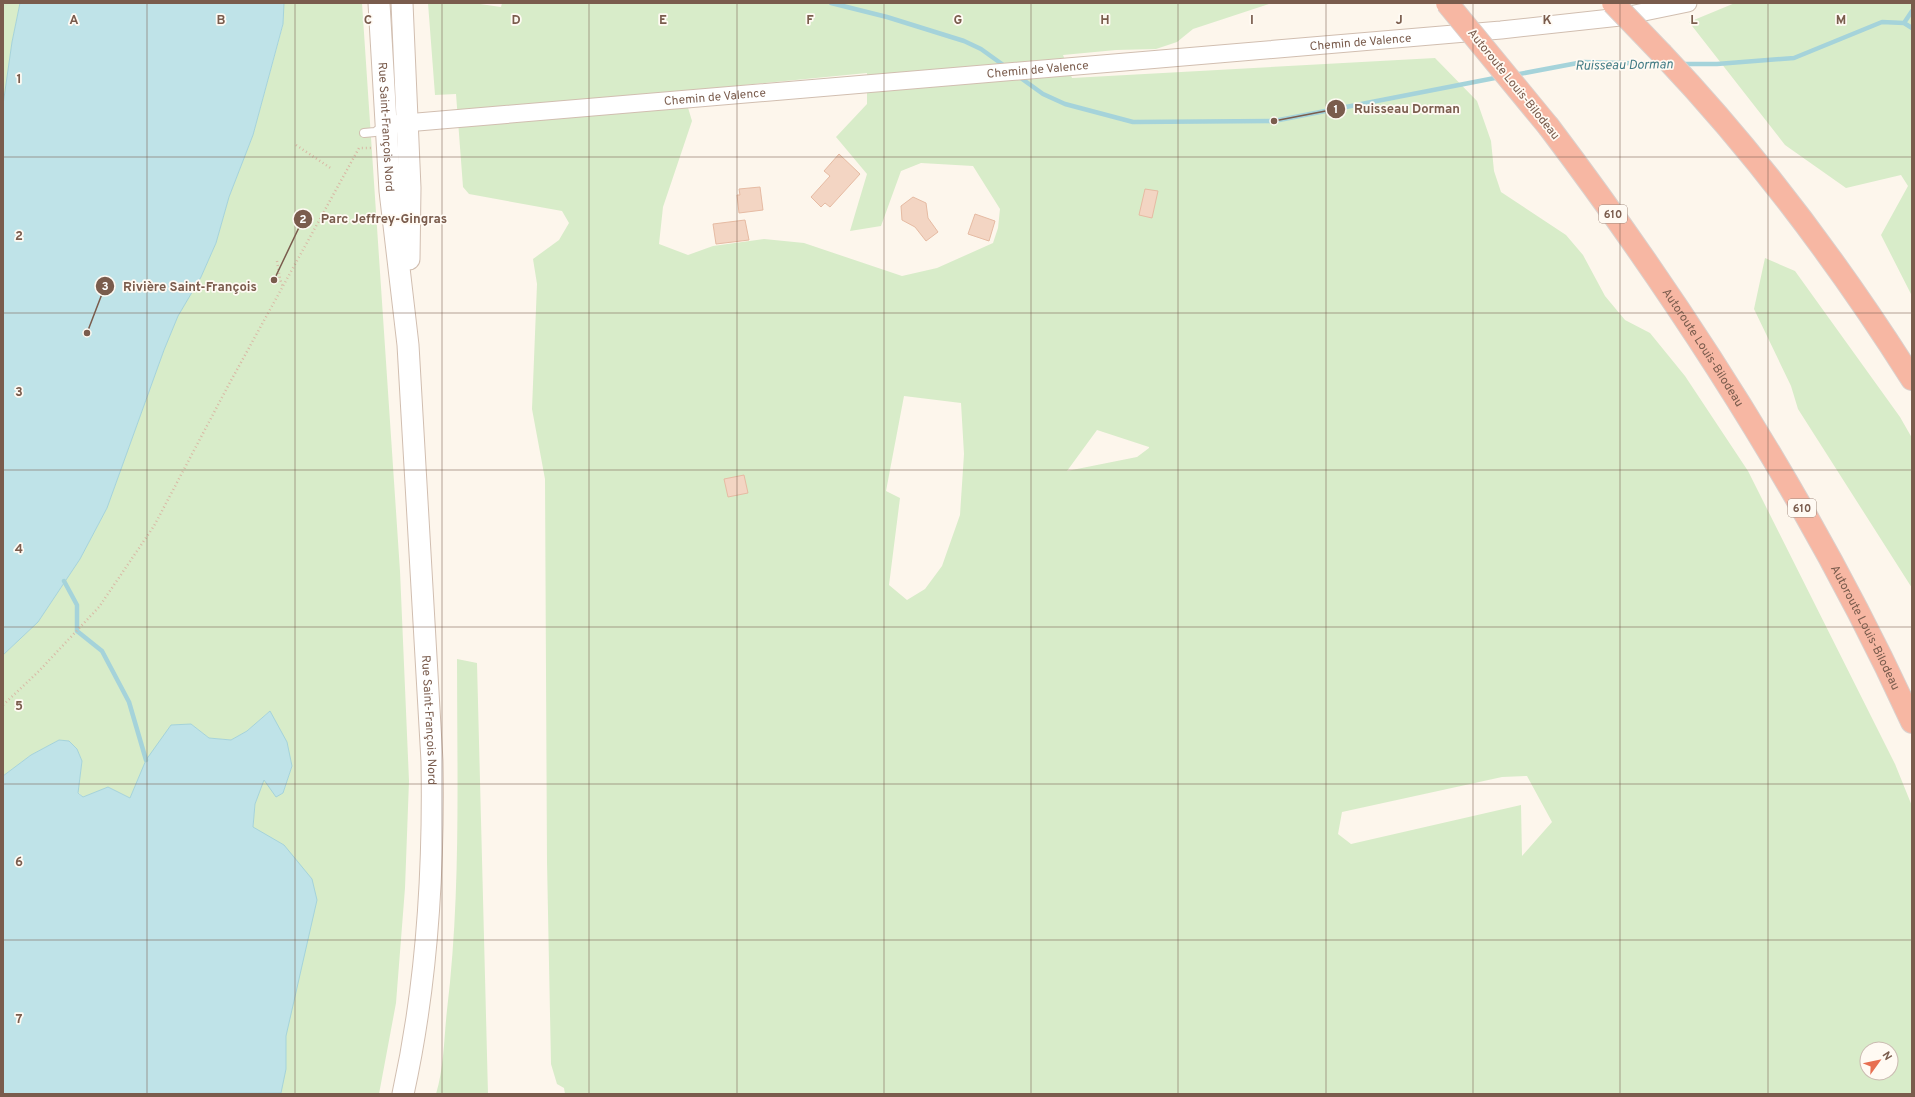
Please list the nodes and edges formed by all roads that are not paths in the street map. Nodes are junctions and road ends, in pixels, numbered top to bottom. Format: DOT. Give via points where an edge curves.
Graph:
graph roads {
  1 [pos="379,3"];
  2 [pos="402,3"];
  3 [pos="1447,3"];
  4 [pos="1613,3"];
  5 [pos="1621,3"];
  6 [pos="1688,3"];
  7 [pos="1662,54"];
  8 [pos="408,123"];
  9 [pos="386,124"];
  10 [pos="364,133"];
  11 [pos="408,346"];
  12 [pos="1912,379"];
  13 [pos="1912,722"];
  14 [pos="403,1094"];
  1 -- 9 [label="street, Rue Saint-François Nord"];
  2 -- 8 [label="street, Rue Saint-François Nord"];
  3 -- 13 [label="highway, Autoroute Louis-Bilodeau / 610, bridge" via="1549,127 1656,275 1762,440 1841,580"];
  4 -- 7 [label="highway, bridge"];
  5 -- 7 [label="highway, bridge"];
  6 -- 8 [label="street, Chemin de Valence" via="1620,17 1561,24"];
  7 -- 12 [label="highway" via="1715,112 1827,253"];
  8 -- 9 [label="street, Chemin de Valence"];
  8 -- 11 [label="street, Rue Saint-François Nord"];
  9 -- 10 [label="lane" via="375,132"];
  9 -- 11 [label="street, Rue Saint-François Nord" via="390,191"];
  11 -- 14 [label="street, Rue Saint-François Nord" via="432,762 433,822 431,892 424,959"];
}
